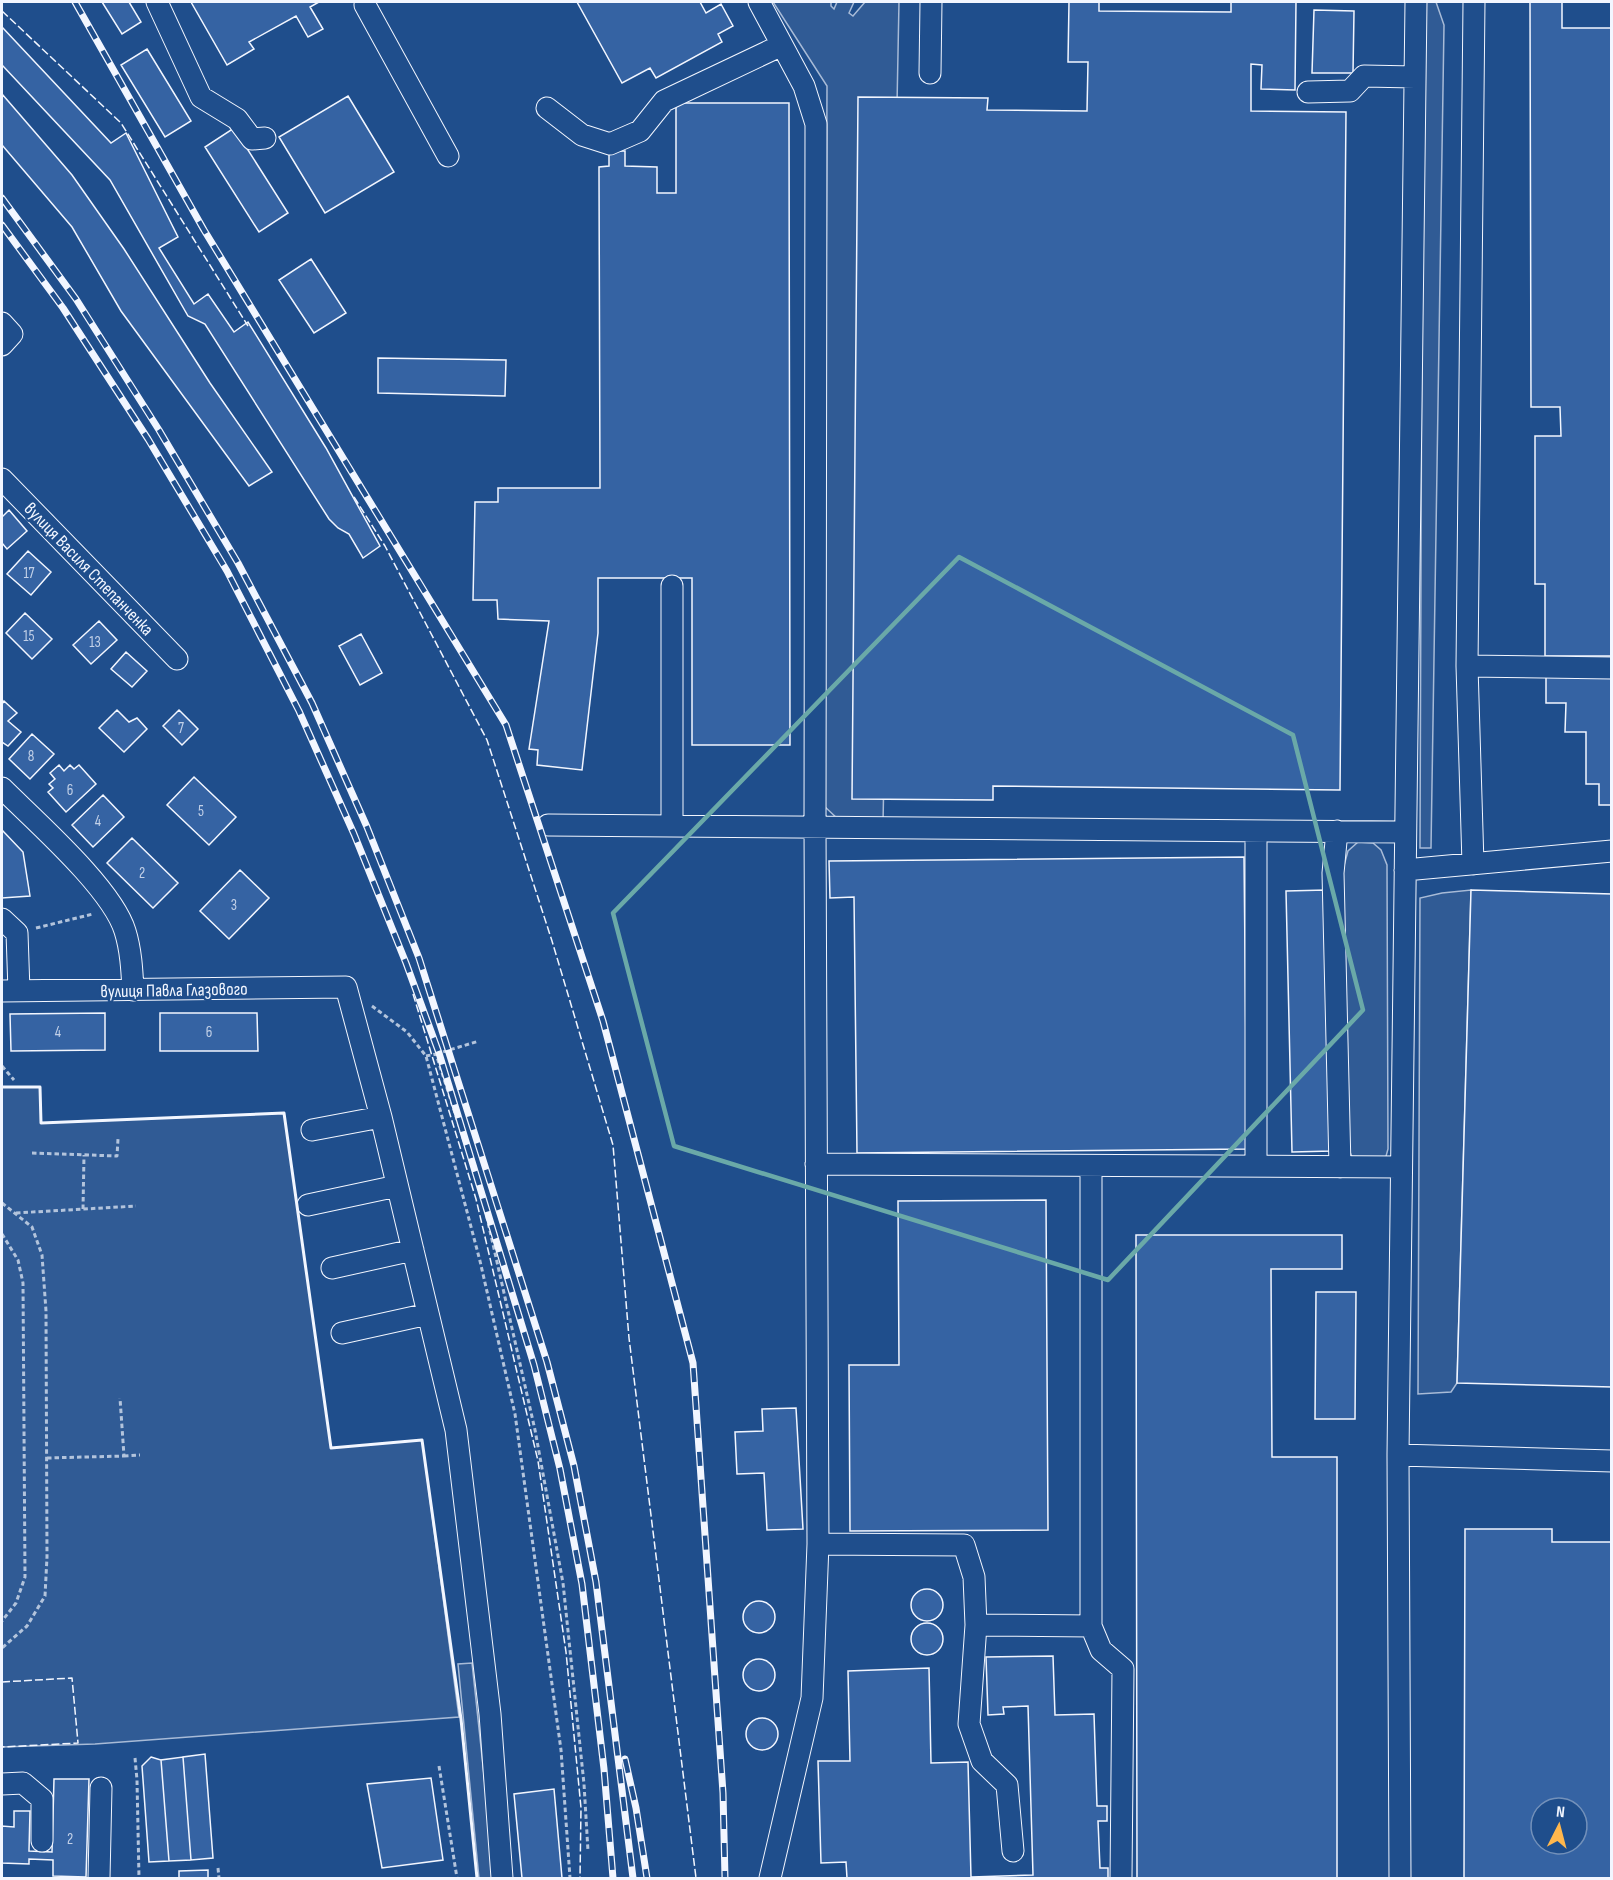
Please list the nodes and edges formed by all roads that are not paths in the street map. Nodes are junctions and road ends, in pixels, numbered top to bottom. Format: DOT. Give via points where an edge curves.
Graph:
graph roads {
  1 [pos="158,2"];
  2 [pos="759,2"];
  3 [pos="931,2"];
  4 [pos="1416,2"];
  5 [pos="1474,2"];
  6 [pos="367,3"];
  7 [pos="782,45"];
  8 [pos="930,73"];
  9 [pos="1415,77"];
  10 [pos="1308,92"];
  11 [pos="547,108"];
  12 [pos="266,138"];
  13 [pos="448,156"];
  14 [pos="2,323"];
  15 [pos="2,345"];
  16 [pos="2,479"];
  17 [pos="672,586"];
  18 [pos="177,659"];
  19 [pos="1467,666"];
  20 [pos="1611,668"];
  21 [pos="2,788"];
  22 [pos="548,825"];
  23 [pos="672,826"];
  24 [pos="815,827"];
  25 [pos="1256,831"];
  26 [pos="1337,831"];
  27 [pos="1405,832"];
  28 [pos="1611,851"];
  29 [pos="1473,864"];
  30 [pos="1405,870"];
  31 [pos="9,926"];
  32 [pos="133,990"];
  33 [pos="10,991"];
  34 [pos="381,1117"];
  35 [pos="312,1130"];
  36 [pos="816,1164"];
  37 [pos="1091,1166"];
  38 [pos="1256,1166"];
  39 [pos="1340,1167"];
  40 [pos="1400,1167"];
  41 [pos="397,1185"];
  42 [pos="309,1205"];
  43 [pos="413,1250"];
  44 [pos="332,1268"];
  45 [pos="428,1314"];
  46 [pos="342,1333"];
  47 [pos="1398,1455"];
  48 [pos="1611,1461"];
  49 [pos="818,1544"];
  50 [pos="976,1625"];
  51 [pos="1091,1626"];
  52 [pos="2,1784"];
  53 [pos="101,1788"];
  54 [pos="42,1841"];
  55 [pos="1013,1851"];
  56 [pos="99,1878"];
  57 [pos="502,1878"];
  58 [pos="770,1878"];
  59 [pos="1121,1878"];
  60 [pos="1400,1878"];
  1 -- 12 [label="street" via="201,97 237,119 252,140"];
  2 -- 7 [label="street"];
  3 -- 8 [label="street"];
  4 -- 9 [label="street"];
  5 -- 19 [label="street"];
  6 -- 13 [label="street"];
  7 -- 11 [label="street" via="663,101 640,131 610,144 582,135"];
  7 -- 24 [label="street" via="804,86 816,124"];
  9 -- 10 [label="street" via="1364,76 1350,91"];
  9 -- 27 [label="street"];
  14 -- 15 [label="street" via="12,334"];
  16 -- 18 [label="street, вулиця Василя Степанченка"];
  17 -- 23 [label="street"];
  19 -- 20 [label="street"];
  19 -- 29 [label="street"];
  21 -- 32 [label="street" via="109,900 125,930"];
  22 -- 23 [label="street"];
  23 -- 24 [label="street"];
  24 -- 25 [label="street"];
  24 -- 36 [label="street"];
  25 -- 26 [label="street"];
  25 -- 38 [label="street"];
  26 -- 27 [label="street"];
  26 -- 39 [label="street" via="1332,873"];
  27 -- 30 [label="street"];
  28 -- 29 [label="street"];
  29 -- 30 [label="street"];
  30 -- 40 [label="street"];
  31 -- 33 [label="street"];
  32 -- 33 [label="street, вулиця Павла Глазового"];
  32 -- 34 [label="street, вулиця Павла Глазового" via="346,987"];
  34 -- 35 [label="street"];
  34 -- 41 [label="street"];
  36 -- 37 [label="street"];
  36 -- 49 [label="street"];
  37 -- 38 [label="street"];
  37 -- 51 [label="street"];
  38 -- 39 [label="street"];
  39 -- 40 [label="street"];
  40 -- 47 [label="street"];
  41 -- 42 [label="street"];
  41 -- 43 [label="street"];
  43 -- 44 [label="street"];
  43 -- 45 [label="street"];
  45 -- 46 [label="street"];
  45 -- 57 [label="street" via="456,1430 490,1714"];
  47 -- 48 [label="street"];
  47 -- 60 [label="street"];
  49 -- 50 [label="street" via="964,1545 974,1577"];
  49 -- 58 [label="street" via="812,1698"];
  50 -- 51 [label="street"];
  50 -- 55 [label="street" via="969,1724 982,1761 1007,1785"];
  51 -- 59 [label="street" via="1101,1650 1123,1670"];
  52 -- 54 [label="street" via="22,1783 42,1799"];
  53 -- 56 [label="street"];
}
